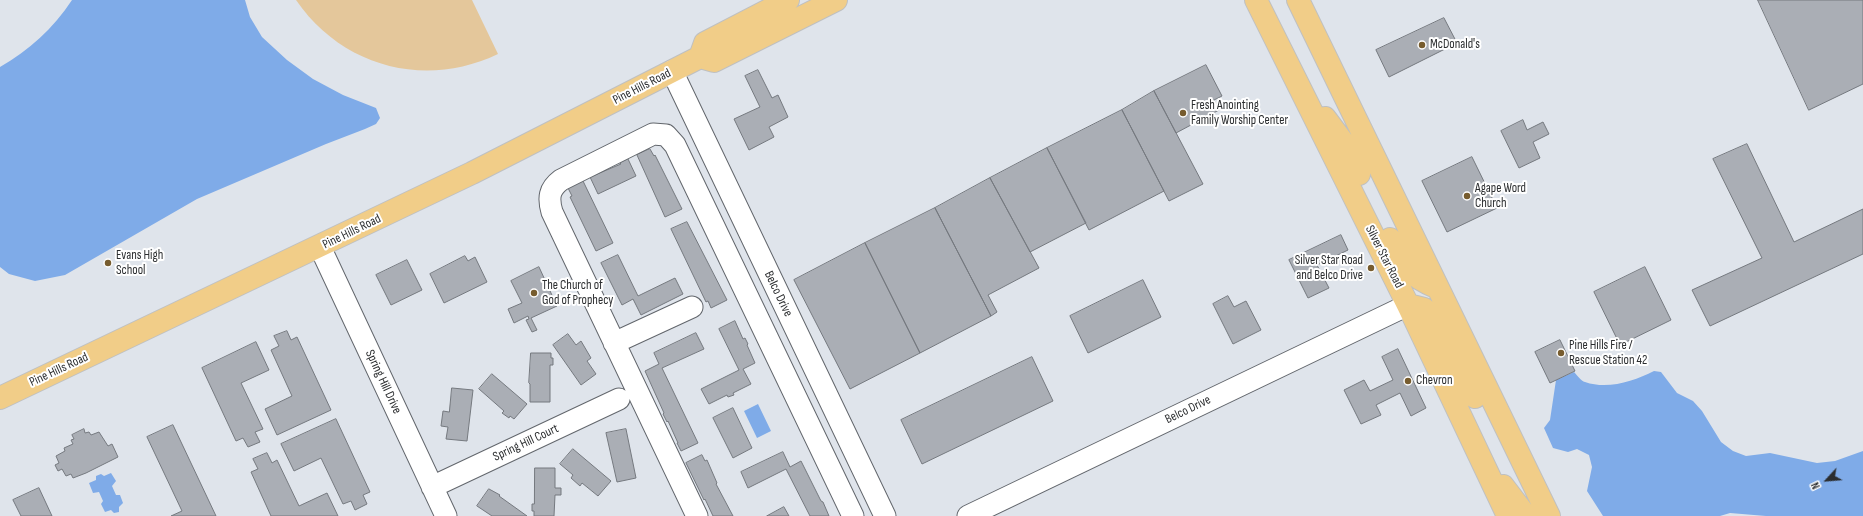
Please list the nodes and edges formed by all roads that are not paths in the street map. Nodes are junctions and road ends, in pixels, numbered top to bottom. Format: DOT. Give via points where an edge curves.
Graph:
graph roads {
  1 [pos="788,0"];
  2 [pos="836,0"];
  3 [pos="1256,0"];
  4 [pos="1298,0"];
  5 [pos="700,57"];
  6 [pos="672,71"];
  7 [pos="1293,75"];
  8 [pos="320,247"];
  9 [pos="1438,288"];
  10 [pos="782,302"];
  11 [pos="1408,305"];
  12 [pos="692,307"];
  13 [pos="757,315"];
  14 [pos="614,343"];
  15 [pos="0,398"];
  16 [pos="619,399"];
  17 [pos="1479,455"];
  18 [pos="432,487"];
  19 [pos="1540,513"];
  20 [pos="446,516"];
  21 [pos="697,516"];
  22 [pos="853,516"];
  23 [pos="885,516"];
  24 [pos="968,516"];
  25 [pos="1508,516"];
  1 -- 5 [label="main road" via="705,43"];
  2 -- 5 [label="main road" via="714,61"];
  3 -- 7 [label="main road, Silver Star Road"];
  4 -- 9 [label="main road"];
  5 -- 6 [label="main road, Pine Hills Road"];
  6 -- 8 [label="main road, Pine Hills Road" via="472,174"];
  6 -- 10 [label="street, Belco Drive"];
  7 -- 9 [label="main road" via="1343,142 1400,260 1414,276"];
  7 -- 11 [label="main road, Silver Star Road"];
  8 -- 15 [label="main road, Pine Hills Road"];
  8 -- 18 [label="street, Spring Hill Drive"];
  9 -- 19 [label="main road"];
  10 -- 13 [label="street"];
  10 -- 23 [label="street, Belco Drive"];
  11 -- 17 [label="main road, Silver Star Road"];
  11 -- 19 [label="main road" via="1424,309 1435,320 1514,478"];
  11 -- 24 [label="street, Belco Drive"];
  12 -- 14 [label="street"];
  13 -- 14 [label="street" via="675,145 666,135 653,134 561,180 551,190 549,197 552,212"];
  13 -- 22 [label="street"];
  14 -- 21 [label="street"];
  16 -- 18 [label="street, Spring Hill Court"];
  17 -- 19 [label="main road"];
  17 -- 25 [label="main road, Silver Star Road"];
  18 -- 20 [label="street, Spring Hill Drive"];
}
